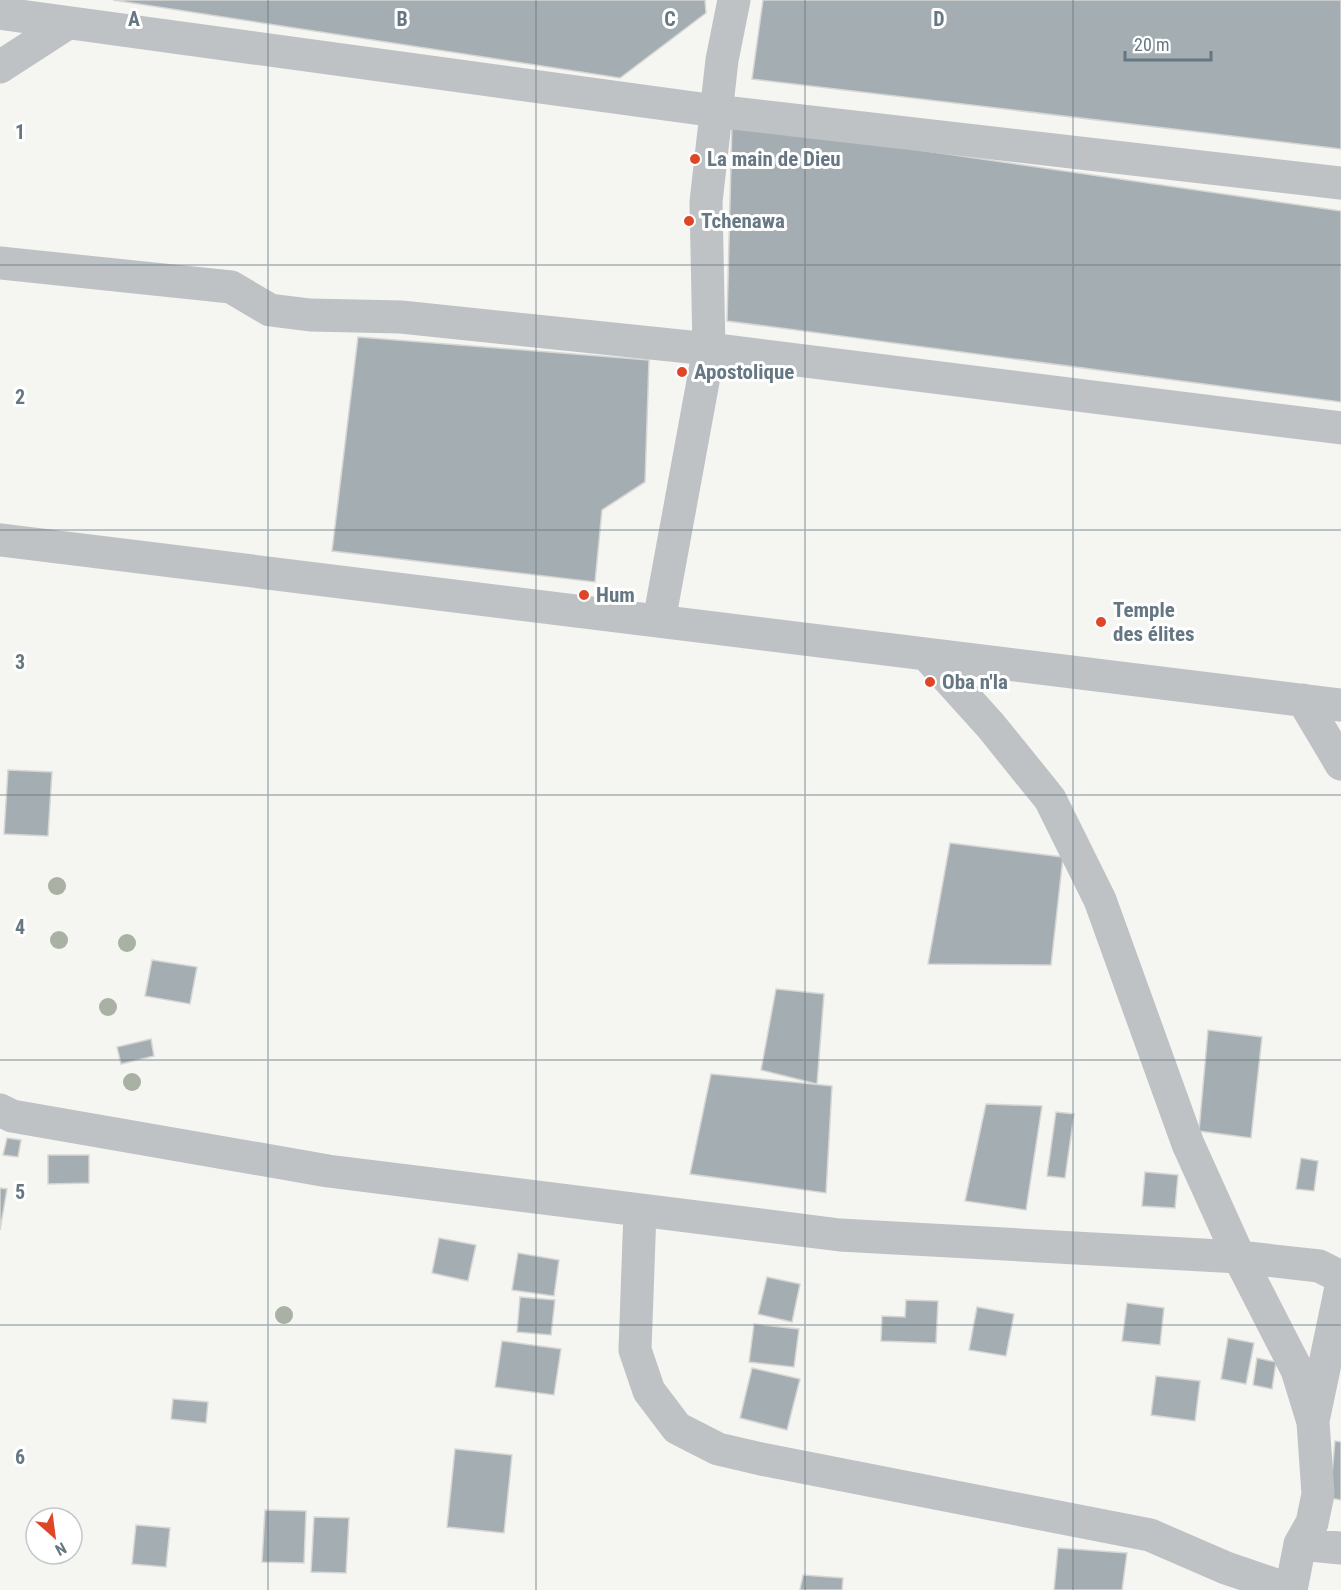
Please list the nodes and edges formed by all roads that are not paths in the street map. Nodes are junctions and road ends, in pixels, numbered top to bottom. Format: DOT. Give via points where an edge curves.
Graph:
graph roads {
  1 [pos="734,0"];
  2 [pos="6,7"];
  3 [pos="68,23"];
  4 [pos="0,60"];
  5 [pos="0,67"];
  6 [pos="716,111"];
  7 [pos="1341,183"];
  8 [pos="0,263"];
  9 [pos="709,349"];
  10 [pos="1341,428"];
  11 [pos="0,540"];
  12 [pos="659,621"];
  13 [pos="926,654"];
  14 [pos="1303,700"];
  15 [pos="1341,705"];
  16 [pos="1341,765"];
  17 [pos="0,1110"];
  18 [pos="640,1210"];
  19 [pos="1239,1257"];
  20 [pos="1341,1277"];
  21 [pos="1341,1287"];
  22 [pos="1313,1422"];
  23 [pos="1300,1544"];
  24 [pos="1341,1548"];
  25 [pos="1291,1590"];
  1 -- 6 [label="street"];
  2 -- 3 [label="street"];
  2 -- 4 [label="street"];
  3 -- 5 [label="street"];
  3 -- 6 [label="street"];
  6 -- 7 [label="street"];
  6 -- 9 [label="street" via="706,202"];
  8 -- 9 [label="street" via="231,287 270,310 300,314 400,317"];
  9 -- 10 [label="street"];
  9 -- 12 [label="street"];
  11 -- 12 [label="street"];
  12 -- 13 [label="street"];
  13 -- 14 [label="street"];
  13 -- 19 [label="street" via="992,726 1050,799 1100,900 1188,1144"];
  14 -- 15 [label="street"];
  14 -- 16 [label="street"];
  17 -- 18 [label="street" via="12,1116 328,1171"];
  18 -- 19 [label="street" via="840,1235"];
  18 -- 25 [label="street" via="635,1350 649,1391 677,1428 718,1449 761,1459 1150,1535 1226,1568"];
  19 -- 20 [label="street" via="1319,1266"];
  19 -- 22 [label="street" via="1296,1370"];
  21 -- 22 [label="street"];
  22 -- 23 [label="street" via="1318,1494 1312,1523"];
  23 -- 24 [label="street"];
  23 -- 25 [label="street"];
}
